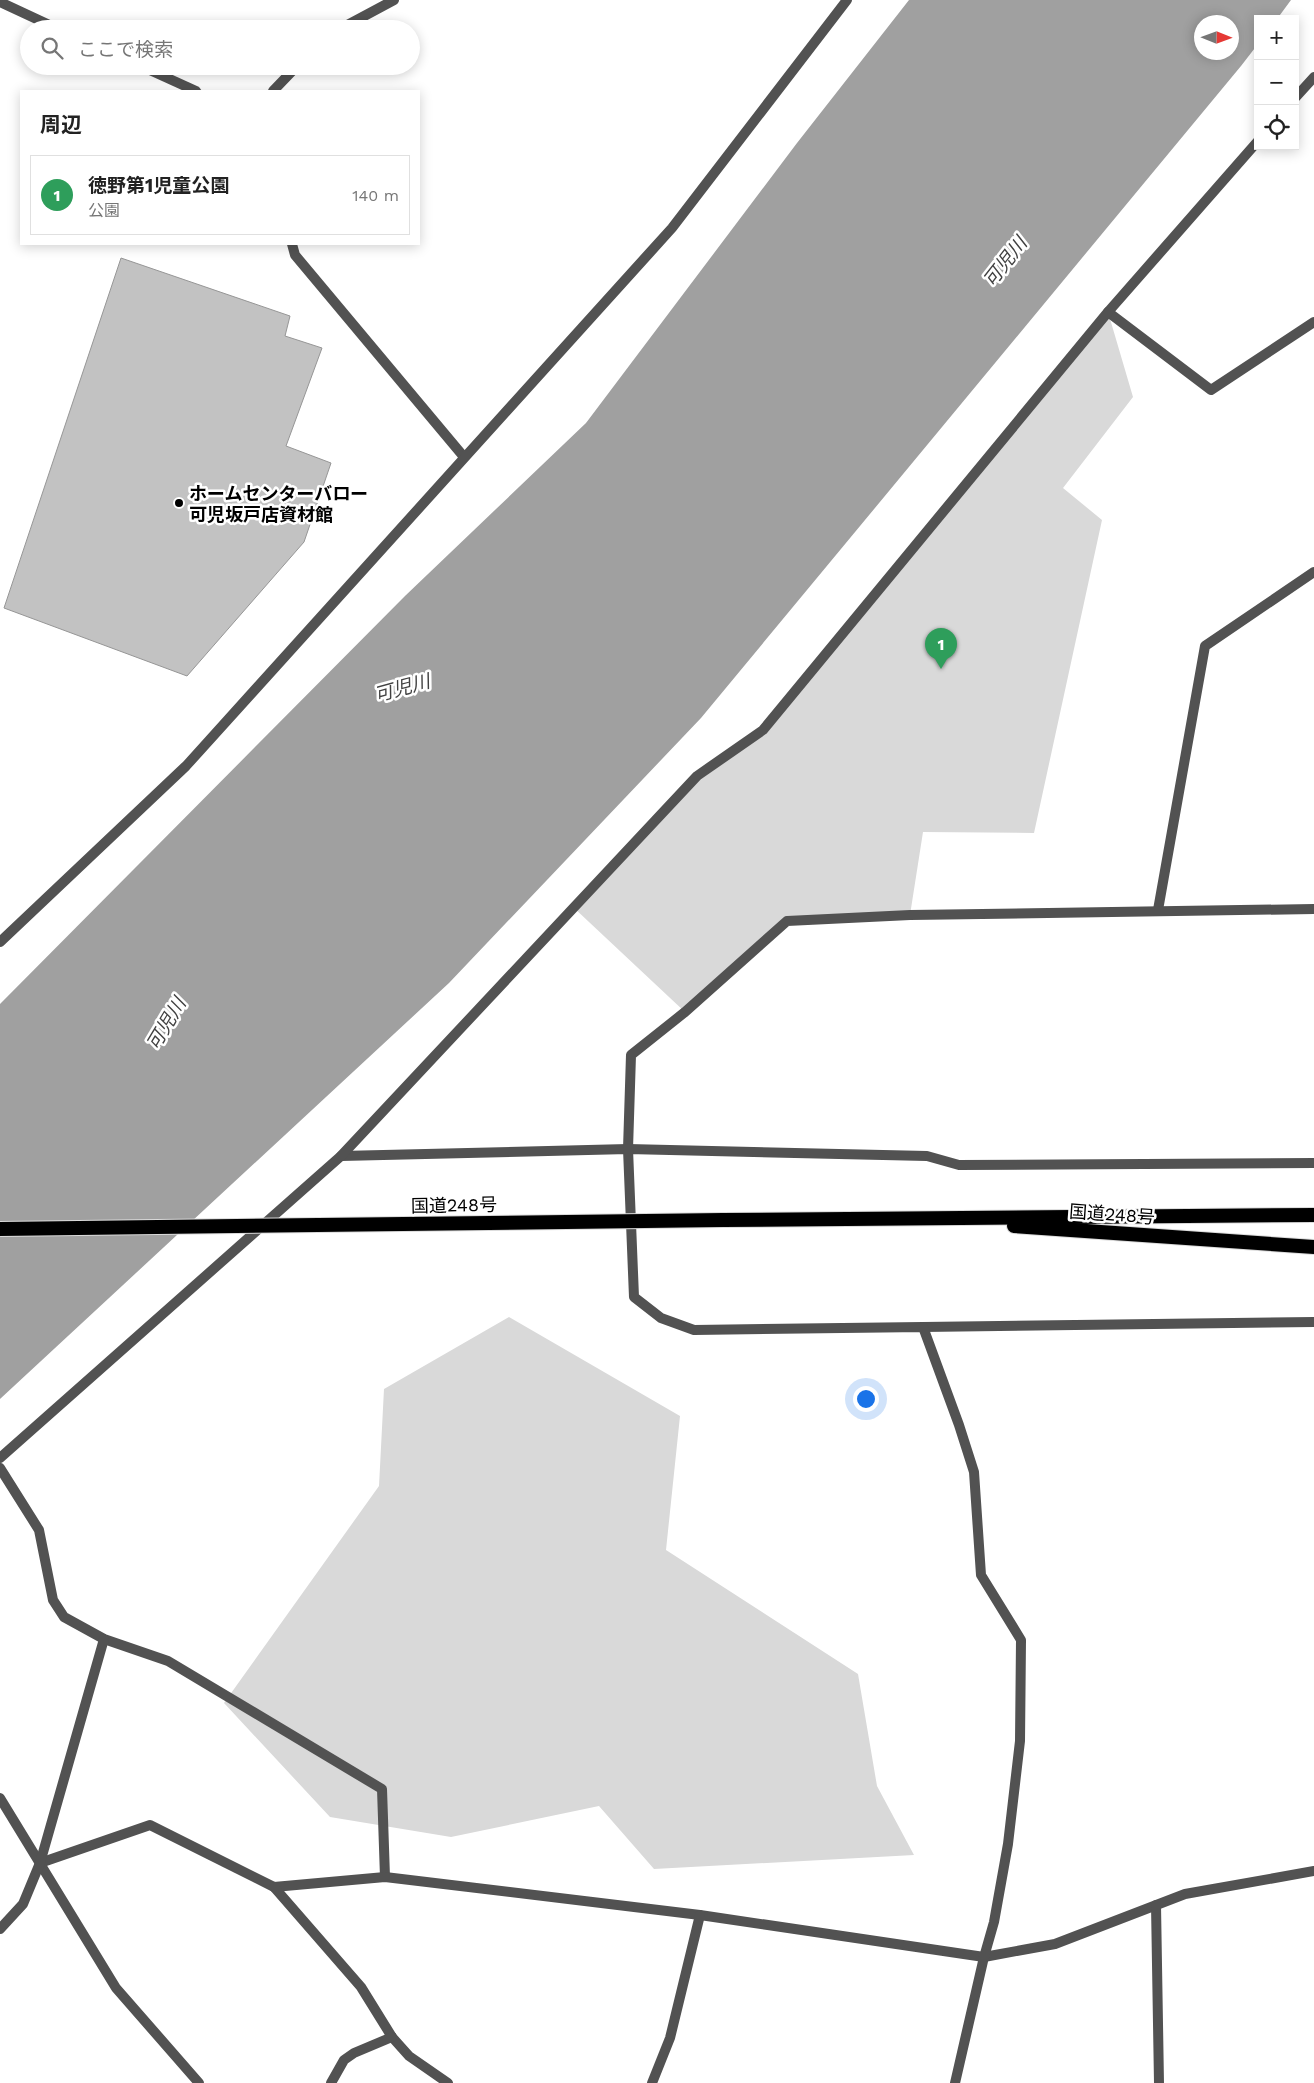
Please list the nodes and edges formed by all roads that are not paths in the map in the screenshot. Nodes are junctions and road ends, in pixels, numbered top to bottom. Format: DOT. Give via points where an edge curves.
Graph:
graph roads {
  1 [pos="394,0"];
  2 [pos="847,0"];
  3 [pos="0,2"];
  4 [pos="39,20"];
  5 [pos="357,20"];
  6 [pos="161,75"];
  7 [pos="288,75"];
  8 [pos="1314,77"];
  9 [pos="194,90"];
  10 [pos="274,90"];
  11 [pos="1299,94"];
  12 [pos="1254,146"];
  13 [pos="292,245"];
  14 [pos="1108,312"];
  15 [pos="1314,322"];
  16 [pos="464,457"];
  17 [pos="1314,572"];
  18 [pos="1314,909"];
  19 [pos="1158,910"];
  20 [pos="0,942"];
  21 [pos="628,1149"];
  22 [pos="341,1156"];
  23 [pos="1314,1163"];
  24 [pos="1314,1215"];
  25 [pos="908,1219"];
  26 [pos="0,1229"];
  27 [pos="1314,1247"];
  28 [pos="1314,1322"];
  29 [pos="923,1327"];
  30 [pos="0,1458"];
  31 [pos="0,1468"];
  32 [pos="104,1639"];
  33 [pos="0,1798"];
  34 [pos="40,1863"];
  35 [pos="1314,1871"];
  36 [pos="385,1877"];
  37 [pos="274,1887"];
  38 [pos="1156,1905"];
  39 [pos="700,1915"];
  40 [pos="0,1929"];
  41 [pos="984,1957"];
  42 [pos="392,2038"];
  43 [pos="199,2083"];
  44 [pos="330,2083"];
  45 [pos="448,2083"];
  46 [pos="652,2083"];
  47 [pos="955,2083"];
  48 [pos="1159,2083"];
  1 -- 5 [label="street"];
  2 -- 16 [label="street" via="672,228"];
  3 -- 4 [label="street"];
  6 -- 9 [label="street"];
  7 -- 10 [label="street"];
  8 -- 11 [label="street"];
  12 -- 14 [label="street"];
  13 -- 16 [label="street" via="295,255"];
  14 -- 15 [label="street" via="1212,390"];
  14 -- 22 [label="street" via="763,730 697,776"];
  16 -- 20 [label="street" via="186,766"];
  17 -- 19 [label="street" via="1205,646"];
  18 -- 19 [label="street"];
  19 -- 21 [label="street" via="787,922 631,1055"];
  21 -- 22 [label="street"];
  21 -- 23 [label="street" via="927,1156 959,1165"];
  21 -- 29 [label="street" via="634,1297 661,1318 694,1330"];
  22 -- 30 [label="street"];
  24 -- 25 [label="highway, 国道248号"];
  25 -- 26 [label="highway, 国道248号, bridge"];
  25 -- 27 [label="highway, 国道248号"];
  28 -- 29 [label="street"];
  29 -- 41 [label="street" via="974,1472 981,1575 1021,1640 1020,1741 1008,1844 994,1922"];
  31 -- 32 [label="street" via="39,1530 53,1600 64,1617"];
  32 -- 34 [label="street"];
  32 -- 36 [label="street" via="168,1661 382,1789"];
  33 -- 34 [label="street"];
  34 -- 37 [label="street" via="150,1825"];
  34 -- 40 [label="street" via="23,1904"];
  34 -- 43 [label="street" via="116,1988"];
  35 -- 38 [label="street" via="1185,1894"];
  36 -- 37 [label="street"];
  36 -- 39 [label="street"];
  37 -- 42 [label="street" via="361,1987"];
  38 -- 41 [label="street" via="1055,1944"];
  38 -- 48 [label="street"];
  39 -- 41 [label="street"];
  39 -- 46 [label="street" via="670,2038"];
  41 -- 47 [label="street"];
  42 -- 44 [label="street" via="354,2052 344,2060"];
  42 -- 45 [label="street" via="409,2056"];
}
